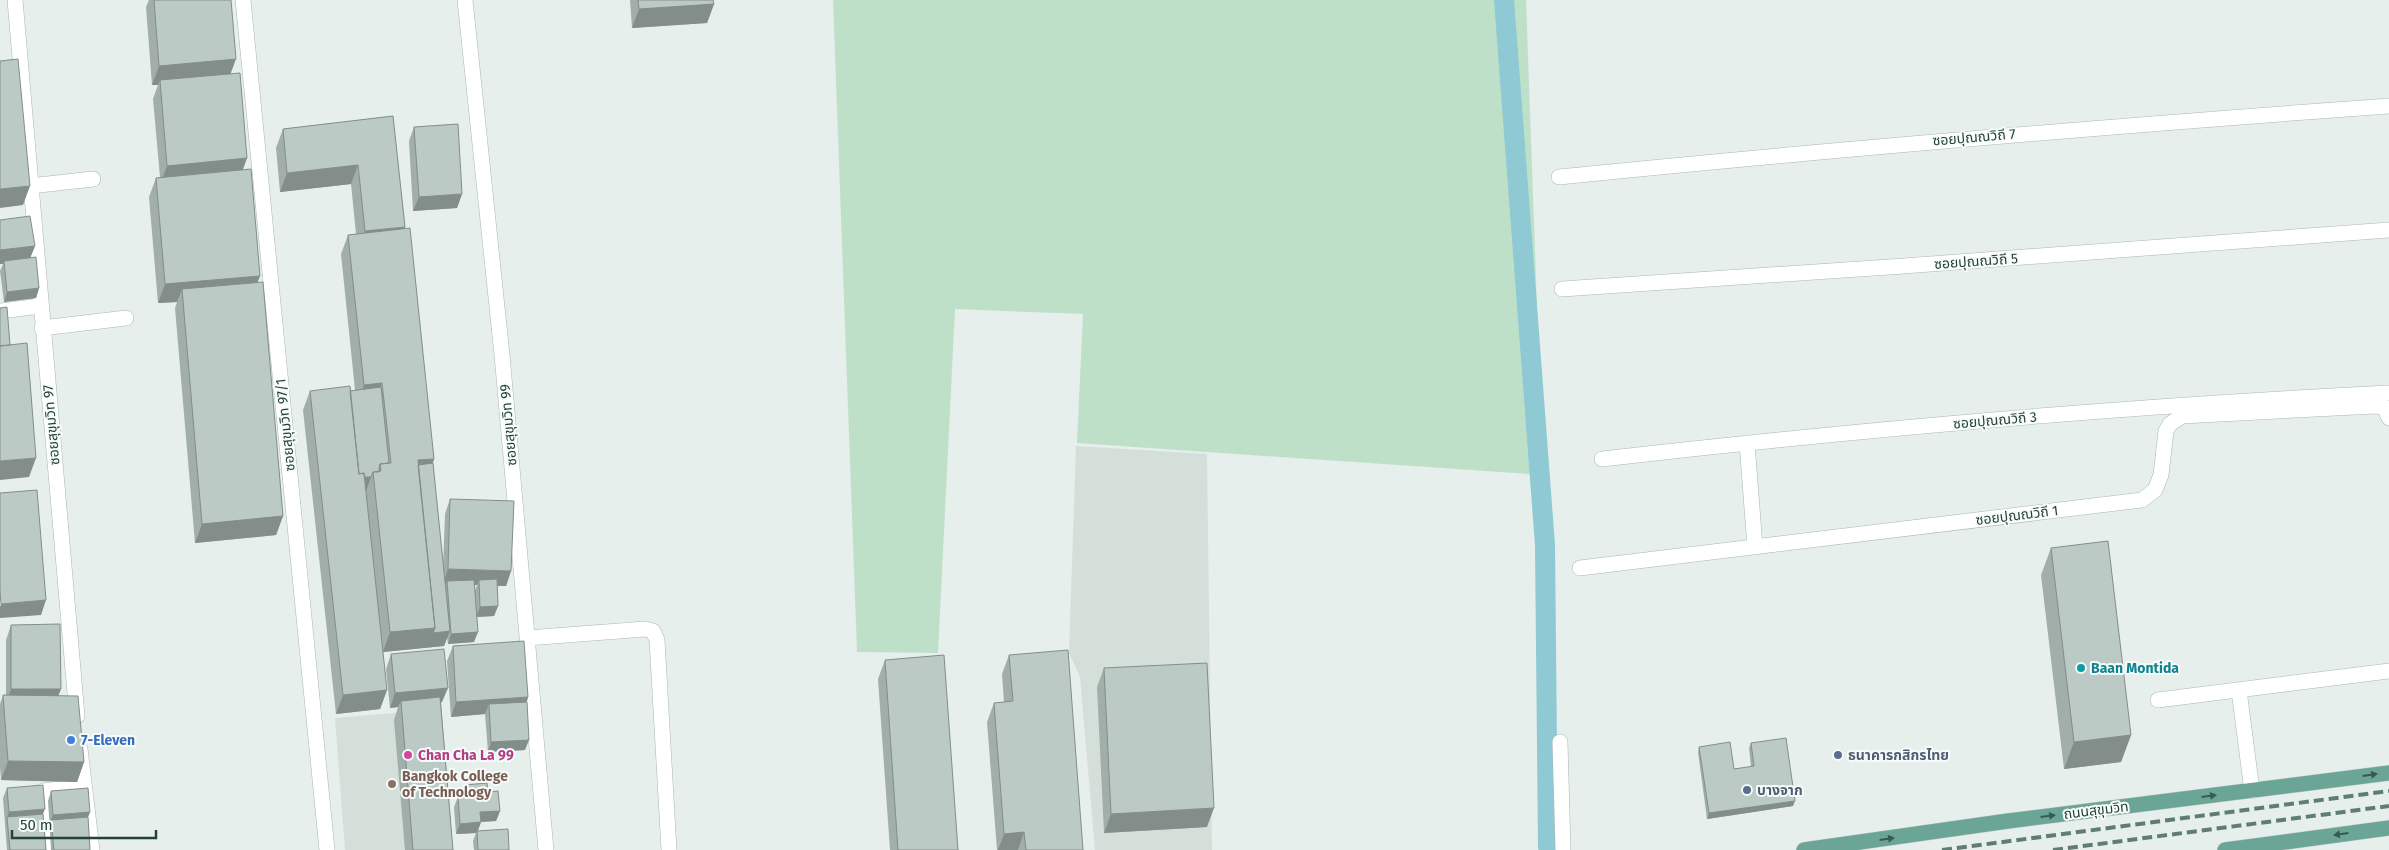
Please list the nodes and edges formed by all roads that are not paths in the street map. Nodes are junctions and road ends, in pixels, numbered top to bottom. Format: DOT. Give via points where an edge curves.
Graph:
graph roads {
  1 [pos="15,0"];
  2 [pos="243,0"];
  3 [pos="465,0"];
  4 [pos="2389,106"];
  5 [pos="1559,177"];
  6 [pos="93,179"];
  7 [pos="30,186"];
  8 [pos="2389,230"];
  9 [pos="1562,289"];
  10 [pos="40,306"];
  11 [pos="0,311"];
  12 [pos="126,318"];
  13 [pos="42,328"];
  14 [pos="2389,393"];
  15 [pos="2389,418"];
  16 [pos="1747,443"];
  17 [pos="1602,459"];
  18 [pos="1755,547"];
  19 [pos="1580,568"];
  20 [pos="527,638"];
  21 [pos="2389,671"];
  22 [pos="2240,690"];
  23 [pos="2158,700"];
  24 [pos="1560,742"];
  25 [pos="2389,773"];
  26 [pos="83,786"];
  27 [pos="2252,791"];
  28 [pos="2389,828"];
  29 [pos="1858,846"];
  30 [pos="48,850"];
  31 [pos="92,850"];
  32 [pos="327,850"];
  33 [pos="546,850"];
  34 [pos="669,850"];
  35 [pos="1563,850"];
  36 [pos="1804,850"];
  37 [pos="2225,850"];
  1 -- 7 [label="street, ซอยสุขุมวิท 97"];
  2 -- 32 [label="street, ซอยสุขุมวิท 97/1"];
  3 -- 20 [label="street, ซอยสุขุมวิท 99"];
  4 -- 5 [label="street, ซอยปุณณวิถี 7" via="2022,133"];
  6 -- 7 [label="street"];
  7 -- 10 [label="street, ซอยสุขุมวิท 97"];
  8 -- 9 [label="street, ซอยปุณณวิถี 5"];
  10 -- 11 [label="street"];
  10 -- 13 [label="street, ซอยสุขุมวิท 97"];
  12 -- 13 [label="street"];
  13 -- 26 [label="street, ซอยสุขุมวิท 97"];
  14 -- 16 [label="street, ซอยปุณณวิถี 3" via="2153,407"];
  15 -- 18 [label="street, ซอยปุณณวิถี 1" via="2384,407 2375,406 2182,416 2166,431 2156,490 2142,500"];
  16 -- 17 [label="street, ซอยปุณณวิถี 3"];
  16 -- 18 [label="street"];
  18 -- 19 [label="street, ซอยปุณณวิถี 1"];
  20 -- 33 [label="street, ซอยสุขุมวิท 99"];
  20 -- 34 [label="street" via="653,631 657,640"];
  21 -- 22 [label="street"];
  22 -- 23 [label="street"];
  22 -- 27 [label="street"];
  24 -- 35 [label="street"];
  27 -- 25 [label="main road, ถนนสุขุมวิท, one-way"];
  26 -- 30 [label="street" via="43,791"];
  26 -- 31 [label="street, ซอยสุขุมวิท 97"];
  29 -- 27 [label="main road, ถนนสุขุมวิท, one-way" via="2008,821"];
  28 -- 37 [label="main road, one-way"];
  29 -- 36 [label="main road, ถนนสุขุมวิท"];
}
